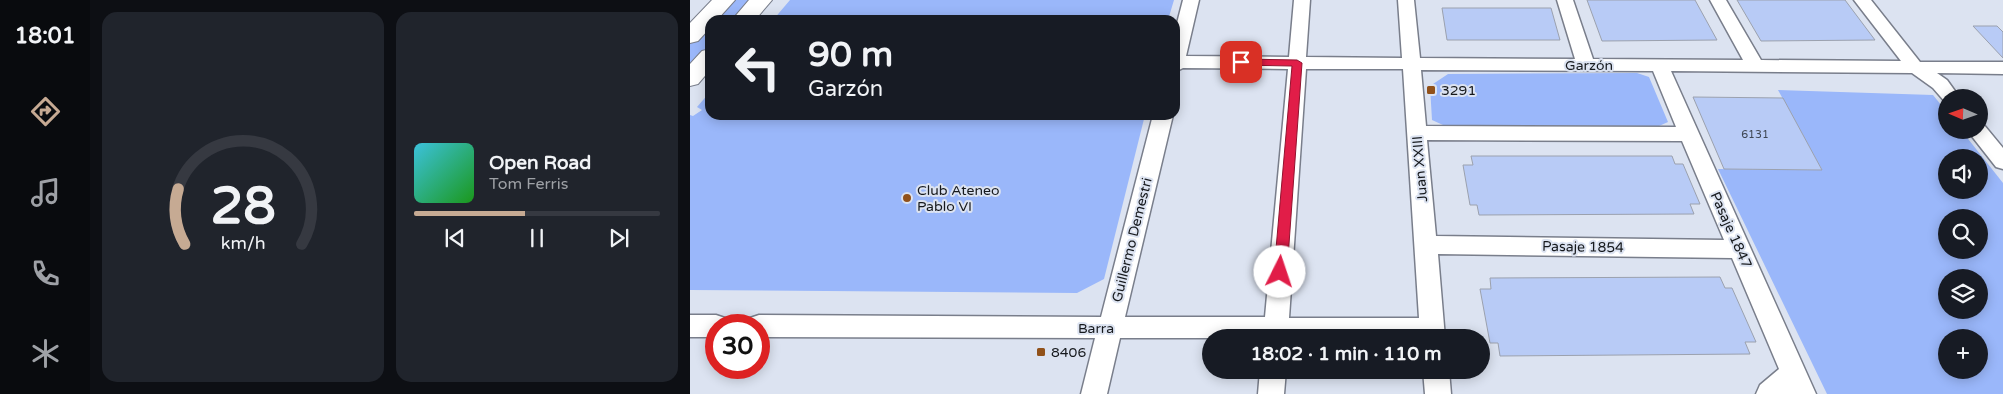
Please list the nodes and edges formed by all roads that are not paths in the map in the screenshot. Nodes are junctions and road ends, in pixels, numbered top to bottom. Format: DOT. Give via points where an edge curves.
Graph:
graph roads {
  1 [pos="724,0"];
  2 [pos="761,0"];
  3 [pos="1191,0"];
  4 [pos="1302,0"];
  5 [pos="1406,0"];
  6 [pos="1565,0"];
  7 [pos="1718,0"];
  8 [pos="1862,0"];
  9 [pos="710,15"];
  10 [pos="747,15"];
  11 [pos="705,20"];
  12 [pos="690,36"];
  13 [pos="1180,43"];
  14 [pos="1180,63"];
  15 [pos="1297,63"];
  16 [pos="1412,64"];
  17 [pos="1586,65"];
  18 [pos="1659,65"];
  19 [pos="1755,66"];
  20 [pos="1915,67"];
  21 [pos="2003,68"];
  22 [pos="1944,89"];
  23 [pos="1162,120"];
  24 [pos="1417,133"];
  25 [pos="1689,134"];
  26 [pos="1984,139"];
  27 [pos="2003,162"];
  28 [pos="1426,245"];
  29 [pos="1739,249"];
  30 [pos="690,326"];
  31 [pos="705,326"];
  32 [pos="770,326"];
  33 [pos="1110,328"];
  34 [pos="1276,329"];
  35 [pos="1433,329"];
  36 [pos="1202,331"];
  37 [pos="1272,379"];
  38 [pos="1437,379"];
  39 [pos="1798,384"];
  40 [pos="1094,394"];
  41 [pos="1271,394"];
  42 [pos="1438,394"];
  43 [pos="1769,394"];
  1 -- 9 [label="main road"];
  2 -- 10 [label="main road"];
  3 -- 13 [label="street"];
  4 -- 15 [label="street"];
  5 -- 16 [label="street, Juan XXIII"];
  6 -- 17 [label="street"];
  7 -- 19 [label="street"];
  8 -- 20 [label="street"];
  11 -- 12 [label="main road"];
  14 -- 15 [label="street, Garzón"];
  15 -- 16 [label="street, Garzón"];
  15 -- 34 [label="street"];
  16 -- 17 [label="street, Garzón"];
  16 -- 24 [label="street, Juan XXIII"];
  17 -- 18 [label="street, Garzón"];
  18 -- 19 [label="street, Garzón"];
  18 -- 25 [label="street, Pasaje 1847"];
  19 -- 20 [label="street, Garzón"];
  20 -- 21 [label="street, Garzón"];
  20 -- 22 [label="street"];
  23 -- 33 [label="street, Guillermo Demestri"];
  24 -- 25 [label="street"];
  24 -- 28 [label="street, Juan XXIII"];
  25 -- 29 [label="street, Pasaje 1847"];
  26 -- 27 [label="street"];
  28 -- 29 [label="street, Pasaje 1854"];
  28 -- 35 [label="street, Juan XXIII"];
  29 -- 39 [label="street, Pasaje 1847"];
  30 -- 31 [label="street"];
  32 -- 33 [label="street, Barra"];
  33 -- 36 [label="street, Barra"];
  33 -- 40 [label="street, Guillermo Demestri"];
  37 -- 41 [label="street"];
  38 -- 42 [label="street"];
  39 -- 43 [label="street"];
}
